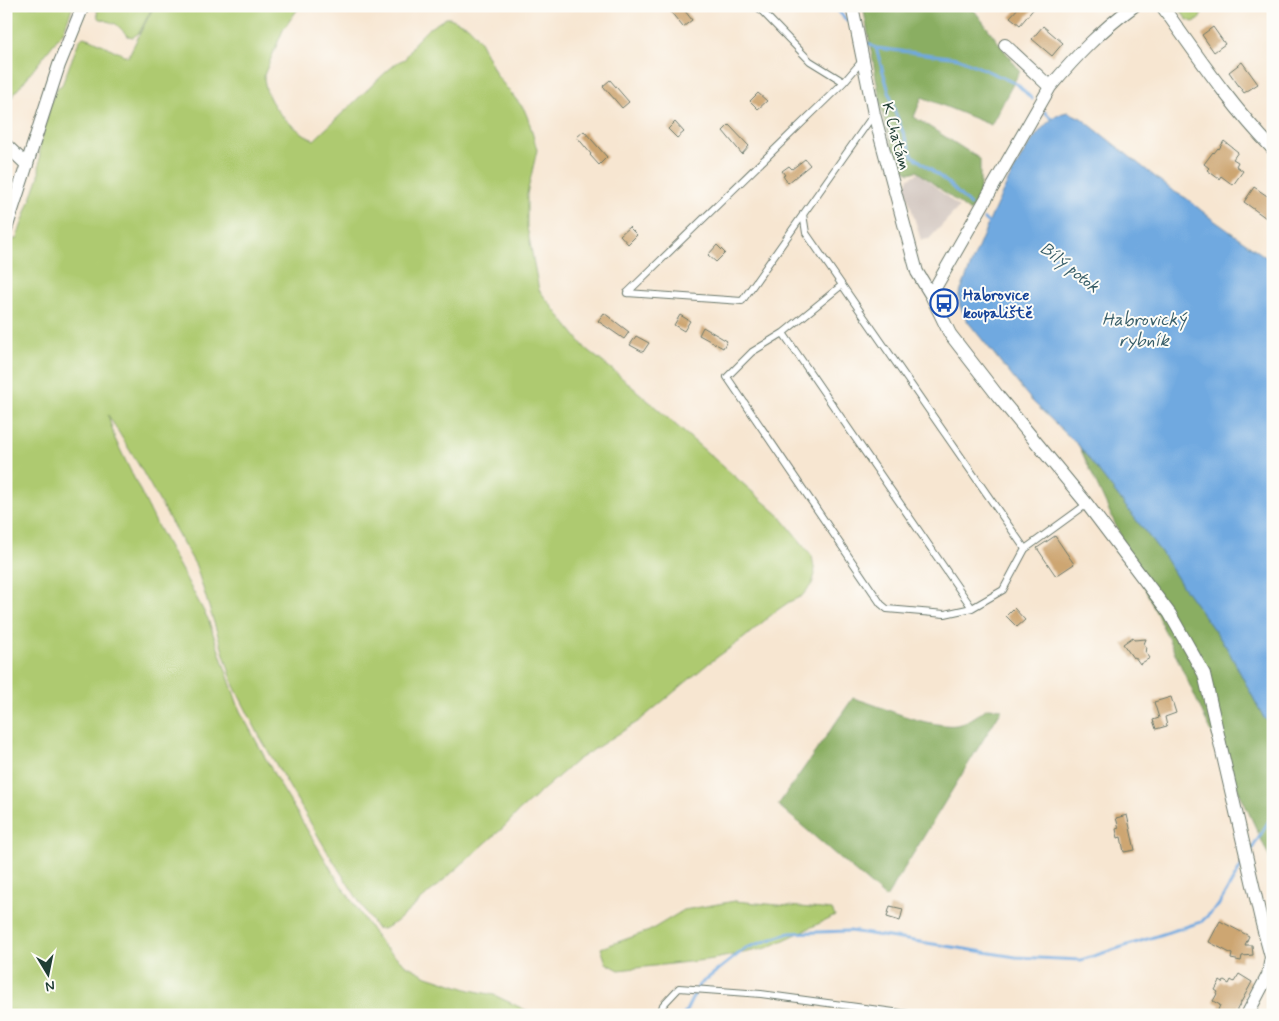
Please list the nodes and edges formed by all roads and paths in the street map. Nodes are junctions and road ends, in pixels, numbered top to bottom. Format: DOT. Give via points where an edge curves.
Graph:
graph roads {
  1 [pos="82,6"];
  2 [pos="757,6"];
  3 [pos="852,6"];
  4 [pos="1134,6"];
  5 [pos="1162,6"];
  6 [pos="1005,45"];
  7 [pos="863,60"];
  8 [pos="844,82"];
  9 [pos="1050,87"];
  10 [pos="874,114"];
  11 [pos="6,145"];
  12 [pos="1273,149"];
  13 [pos="27,165"];
  14 [pos="803,214"];
  15 [pos="6,229"];
  16 [pos="842,285"];
  17 [pos="931,295"];
  18 [pos="783,333"];
  19 [pos="1087,504"];
  20 [pos="1025,548"];
  21 [pos="972,608"];
  22 [pos="1272,956"];
  23 [pos="660,1015"];
  24 [pos="916,1015"];
  25 [pos="1247,1015"];
  1 -- 13 [label="street"];
  2 -- 8 [label="lane" via="810,61"];
  3 -- 7 [label="street, K Chatám"];
  4 -- 9 [label="street" via="1102,30"];
  5 -- 12 [label="street" via="1226,94"];
  6 -- 9 [label="street"];
  7 -- 8 [label="lane"];
  7 -- 10 [label="street, K Chatám"];
  8 -- 14 [label="lane" via="627,293 742,302"];
  9 -- 17 [label="street"];
  10 -- 14 [label="lane"];
  10 -- 17 [label="street, K Chatám" via="917,272"];
  11 -- 13 [label="street"];
  13 -- 15 [label="street"];
  14 -- 16 [label="lane" via="806,233"];
  16 -- 18 [label="lane"];
  16 -- 20 [label="lane"];
  17 -- 19 [label="street, K Chatám" via="950,334"];
  18 -- 21 [label="lane"];
  18 -- 21 [label="lane" via="752,352 727,377 881,604 887,609 945,614"];
  19 -- 20 [label="lane"];
  19 -- 22 [label="street, K Chatám" via="1170,614 1204,674"];
  20 -- 21 [label="lane" via="1004,590"];
  22 -- 25 [label="street" via="1268,975"];
  23 -- 24 [label="lane" via="663,1005 680,988 761,994"];
}
